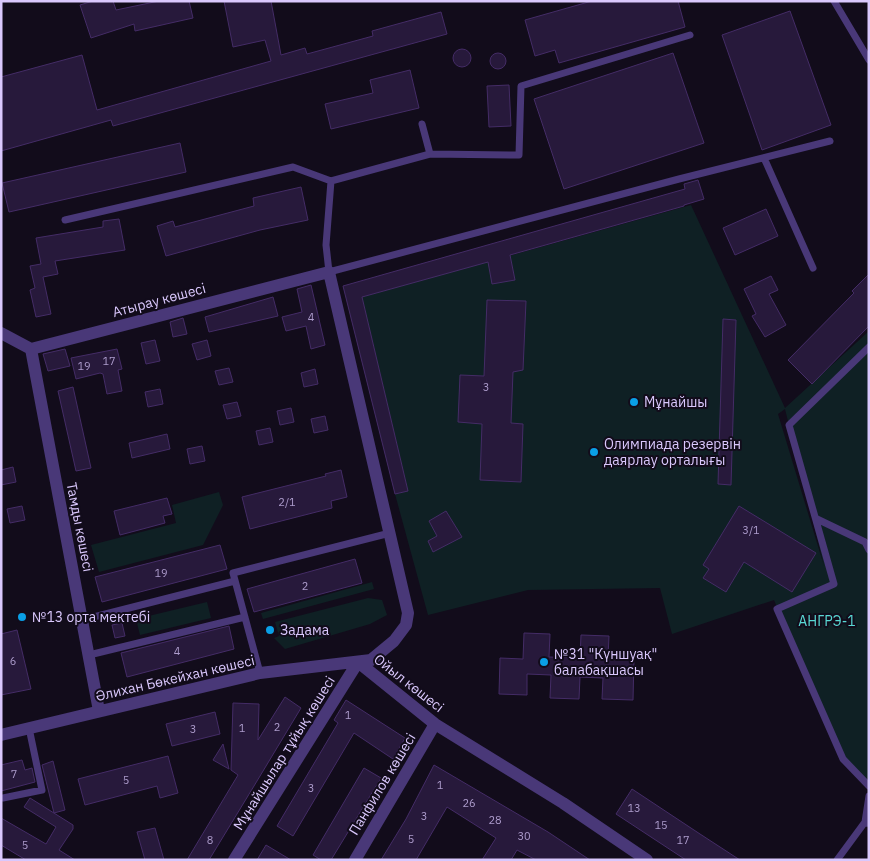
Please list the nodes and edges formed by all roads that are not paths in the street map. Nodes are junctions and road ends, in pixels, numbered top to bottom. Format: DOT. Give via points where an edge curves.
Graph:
graph roads {
  1 [pos="834,1"];
  2 [pos="690,35"];
  3 [pos="869,60"];
  4 [pos="422,124"];
  5 [pos="830,142"];
  6 [pos="430,154"];
  7 [pos="764,158"];
  8 [pos="331,181"];
  9 [pos="65,220"];
  10 [pos="814,268"];
  11 [pos="329,272"];
  12 [pos="1,333"];
  13 [pos="869,347"];
  14 [pos="31,349"];
  15 [pos="817,520"];
  16 [pos="390,533"];
  17 [pos="869,550"];
  18 [pos="235,581"];
  19 [pos="245,616"];
  20 [pos="82,620"];
  21 [pos="89,655"];
  22 [pos="358,662"];
  23 [pos="260,673"];
  24 [pos="99,711"];
  25 [pos="436,724"];
  26 [pos="29,728"];
  27 [pos="1,735"];
  28 [pos="869,786"];
  29 [pos="869,796"];
  30 [pos="3,798"];
  31 [pos="867,823"];
  32 [pos="234,860"];
  33 [pos="354,860"];
  34 [pos="647,860"];
  35 [pos="838,860"];
  1 -- 3 [label="lane"];
  2 -- 6 [label="lane" via="521,86 519,155"];
  4 -- 6 [label="lane"];
  5 -- 7 [label="lane"];
  6 -- 8 [label="lane"];
  7 -- 10 [label="lane"];
  7 -- 11 [label="lane"];
  8 -- 9 [label="lane" via="293,167"];
  8 -- 11 [label="lane" via="326,245"];
  11 -- 14 [label="street, Атырау көшесі"];
  11 -- 16 [label="street, Ойыл көшесі"];
  12 -- 14 [label="street"];
  13 -- 15 [label="lane" via="789,425"];
  14 -- 20 [label="street, Тамды көшесі"];
  15 -- 17 [label="lane" via="865,542"];
  15 -- 28 [label="lane" via="834,584 776,609 843,758"];
  16 -- 18 [label="lane" via="234,573"];
  16 -- 22 [label="street, Ойыл көшесі" via="408,613 406,625 394,641 371,660"];
  18 -- 19 [label="lane"];
  18 -- 20 [label="lane"];
  19 -- 21 [label="lane"];
  19 -- 23 [label="lane"];
  20 -- 21 [label="street, Тамды көшесі"];
  21 -- 24 [label="street, Тамды көшесі"];
  22 -- 23 [label="street, Әлихан Бөкейхан көшесі"];
  22 -- 25 [label="street, Ойыл көшесі"];
  22 -- 32 [label="street, Мұнайшылар тұйық көшесі"];
  23 -- 24 [label="street, Әлихан Бөкейхан көшесі"];
  24 -- 26 [label="street, Әлихан Бөкейхан көшесі"];
  25 -- 33 [label="street, Панфилов көшесі"];
  25 -- 34 [label="street, Ойыл көшесі"];
  26 -- 27 [label="street, Әлихан Бөкейхан көшесі"];
  26 -- 30 [label="lane" via="42,790"];
  29 -- 31 [label="lane"];
  31 -- 35 [label="lane"];
}
